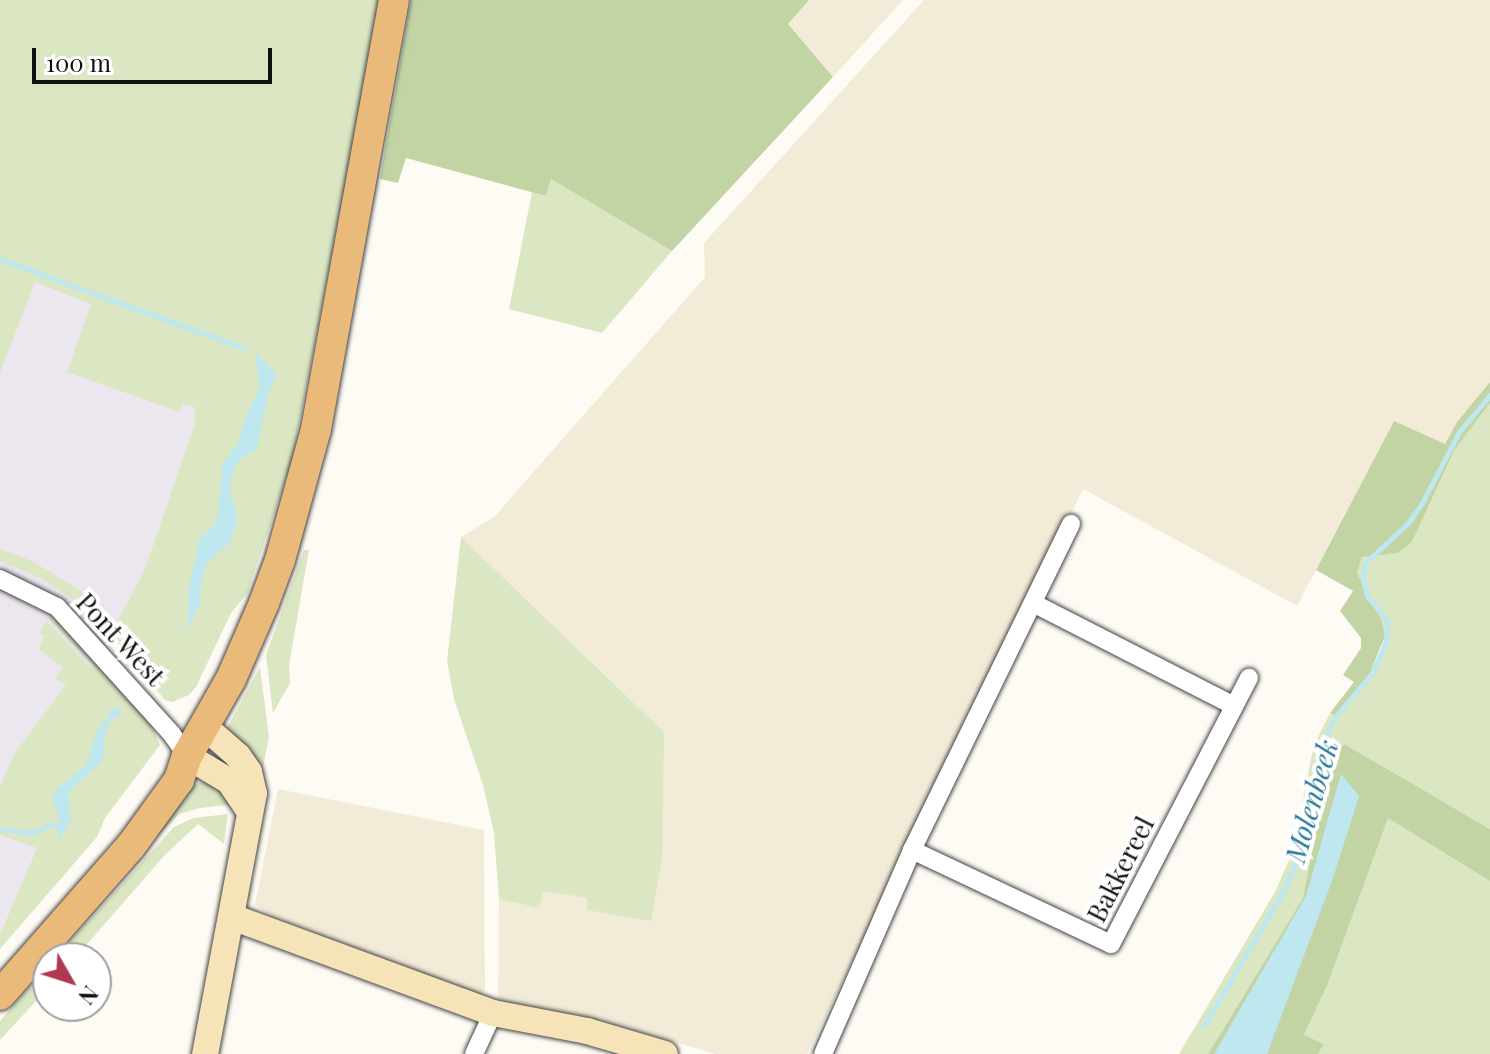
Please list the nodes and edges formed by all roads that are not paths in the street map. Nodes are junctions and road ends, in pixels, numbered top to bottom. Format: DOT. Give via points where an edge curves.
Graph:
graph roads {
  1 [pos="394,0"];
  2 [pos="1071,524"];
  3 [pos="0,579"];
  4 [pos="1035,604"];
  5 [pos="1249,678"];
  6 [pos="1232,705"];
  7 [pos="205,727"];
  8 [pos="187,756"];
  9 [pos="249,811"];
  10 [pos="912,850"];
  11 [pos="232,917"];
  12 [pos="0,972"];
  13 [pos="0,995"];
  14 [pos="493,1013"];
  15 [pos="610,1046"];
  16 [pos="205,1054"];
  17 [pos="474,1054"];
  18 [pos="665,1054"];
  19 [pos="823,1054"];
  1 -- 7 [label="main road" via="306,472 264,603"];
  2 -- 4 [label="street"];
  3 -- 8 [label="street, Pont West" via="57,607"];
  4 -- 6 [label="street"];
  4 -- 10 [label="street"];
  5 -- 6 [label="street, Bakkereel"];
  6 -- 10 [label="street, Bakkereel" via="1111,944"];
  7 -- 8 [label="main road"];
  7 -- 9 [label="street" via="249,772 254,793"];
  8 -- 9 [label="street" via="229,781"];
  8 -- 12 [label="main road"];
  8 -- 13 [label="main road" via="179,780 131,846"];
  9 -- 11 [label="street"];
  10 -- 19 [label="street"];
  11 -- 14 [label="street"];
  11 -- 16 [label="street"];
  14 -- 15 [label="street"];
  14 -- 17 [label="street"];
  15 -- 18 [label="street"];
}
